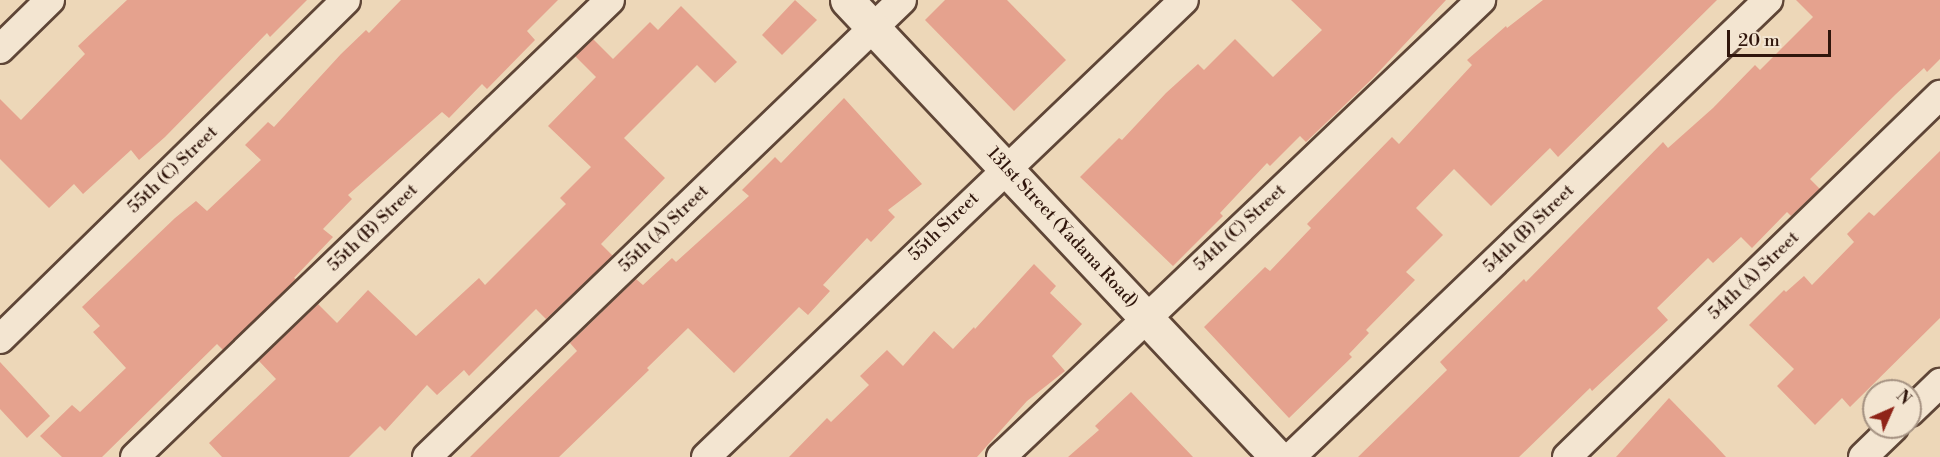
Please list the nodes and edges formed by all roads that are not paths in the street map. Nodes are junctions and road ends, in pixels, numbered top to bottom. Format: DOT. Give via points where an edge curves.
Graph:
graph roads {
  1 [pos="50,0"];
  2 [pos="346,0"];
  3 [pos="610,0"];
  4 [pos="847,0"];
  5 [pos="902,0"];
  6 [pos="1184,0"];
  7 [pos="1481,0"];
  8 [pos="1768,0"];
  9 [pos="873,28"];
  10 [pos="0,49"];
  11 [pos="1940,95"];
  12 [pos="1005,168"];
  13 [pos="1145,317"];
  14 [pos="0,339"];
  15 [pos="1940,383"];
  16 [pos="1922,400"];
  17 [pos="1882,439"];
  18 [pos="135,457"];
  19 [pos="426,457"];
  20 [pos="706,457"];
  21 [pos="1001,457"];
  22 [pos="1277,457"];
  23 [pos="1291,457"];
  24 [pos="1568,457"];
  25 [pos="1863,457"];
  1 -- 10 [label="street"];
  2 -- 14 [label="street, 55th (C) Street"];
  3 -- 18 [label="street, 55th (B) Street"];
  4 -- 9 [label="street, 131st Street (Yadana Road)"];
  5 -- 9 [label="street, 55th (A) Street"];
  6 -- 12 [label="street, 55th Street"];
  7 -- 13 [label="street, 54th (C) Street"];
  8 -- 23 [label="street, 54th (B) Street"];
  9 -- 12 [label="street, 131st Street (Yadana Road)"];
  9 -- 19 [label="street, 55th (A) Street"];
  11 -- 24 [label="street, 54th (A) Street"];
  12 -- 13 [label="street, 131st Street (Yadana Road)"];
  12 -- 20 [label="street, 55th Street"];
  13 -- 21 [label="street, 54th (C) Street"];
  13 -- 22 [label="street, 131st Street (Yadana Road)"];
  15 -- 16 [label="street"];
  17 -- 25 [label="street"];
}
